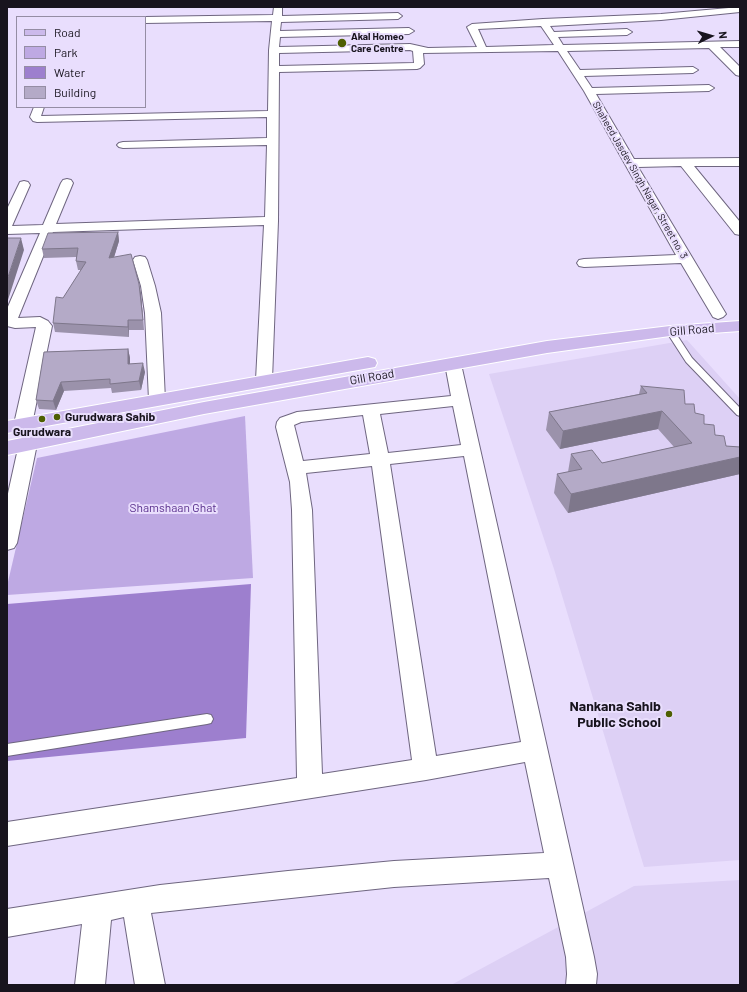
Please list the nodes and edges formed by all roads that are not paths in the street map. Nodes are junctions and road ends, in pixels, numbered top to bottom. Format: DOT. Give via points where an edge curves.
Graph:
graph roads {
  1 [pos="652,7"];
  2 [pos="740,9"];
  3 [pos="278,15"];
  4 [pos="398,16"];
  5 [pos="661,17"];
  6 [pos="146,20"];
  7 [pos="543,22"];
  8 [pos="410,31"];
  9 [pos="627,32"];
  10 [pos="276,34"];
  11 [pos="551,35"];
  12 [pos="710,44"];
  13 [pos="740,44"];
  14 [pos="685,45"];
  15 [pos="560,48"];
  16 [pos="418,49"];
  17 [pos="274,50"];
  18 [pos="483,50"];
  19 [pos="274,69"];
  20 [pos="693,70"];
  21 [pos="578,73"];
  22 [pos="740,73"];
  23 [pos="709,88"];
  24 [pos="588,91"];
  25 [pos="39,108"];
  26 [pos="273,114"];
  27 [pos="272,141"];
  28 [pos="123,145"];
  29 [pos="740,162"];
  30 [pos="685,163"];
  31 [pos="630,164"];
  32 [pos="67,183"];
  33 [pos="24,185"];
  34 [pos="9,215"];
  35 [pos="271,221"];
  36 [pos="48,229"];
  37 [pos="7,230"];
  38 [pos="740,231"];
  39 [pos="686,259"];
  40 [pos="140,260"];
  41 [pos="584,263"];
  42 [pos="740,313"];
  43 [pos="718,314"];
  44 [pos="740,326"];
  45 [pos="670,331"];
  46 [pos="453,364"];
  47 [pos="264,380"];
  48 [pos="157,400"];
  49 [pos="460,400"];
  50 [pos="370,409"];
  51 [pos="740,413"];
  52 [pos="15,426"];
  53 [pos="28,444"];
  54 [pos="7,448"];
  55 [pos="471,450"];
  56 [pos="380,460"];
  57 [pos="295,468"];
  58 [pos="7,543"];
  59 [pos="207,720"];
  60 [pos="7,750"];
  61 [pos="534,750"];
  62 [pos="426,769"];
  63 [pos="310,787"];
  64 [pos="7,834"];
  65 [pos="560,865"];
  66 [pos="135,902"];
  67 [pos="98,909"];
  68 [pos="7,923"];
  69 [pos="90,985"];
  70 [pos="150,985"];
  71 [pos="580,985"];
  1 -- 5 [label="street"];
  2 -- 5 [label="street"];
  3 -- 4 [label="street"];
  3 -- 6 [label="street"];
  3 -- 10 [label="street"];
  5 -- 7 [label="street" via="596,16"];
  5 -- 14 [label="street"];
  7 -- 11 [label="street, Shaheed Jasdev Singh Nagar, Street no. 3"];
  7 -- 18 [label="street" via="472,27"];
  8 -- 10 [label="street"];
  9 -- 11 [label="street"];
  10 -- 17 [label="street"];
  11 -- 15 [label="street, Shaheed Jasdev Singh Nagar, Street no. 3"];
  12 -- 13 [label="street"];
  12 -- 14 [label="street"];
  12 -- 22 [label="street"];
  14 -- 15 [label="street"];
  15 -- 18 [label="street"];
  15 -- 21 [label="street, Shaheed Jasdev Singh Nagar, Street no. 3"];
  16 -- 17 [label="street" via="410,47"];
  16 -- 18 [label="street"];
  16 -- 19 [label="street" via="417,66"];
  17 -- 19 [label="street"];
  19 -- 26 [label="street"];
  20 -- 21 [label="street"];
  21 -- 24 [label="street, Shaheed Jasdev Singh Nagar, Street no. 3"];
  23 -- 24 [label="street"];
  24 -- 31 [label="street, Shaheed Jasdev Singh Nagar, Street no. 3"];
  25 -- 26 [label="street" via="35,117 37,119"];
  26 -- 27 [label="street"];
  27 -- 28 [label="street"];
  27 -- 35 [label="street"];
  29 -- 30 [label="street"];
  30 -- 31 [label="street"];
  30 -- 38 [label="street"];
  31 -- 39 [label="street, Shaheed Jasdev Singh Nagar, Street no. 3"];
  32 -- 36 [label="street"];
  33 -- 34 [label="street"];
  35 -- 36 [label="street"];
  35 -- 47 [label="street"];
  36 -- 37 [label="street"];
  36 -- 52 [label="street" via="10,320 15,323 40,322 44,326"];
  39 -- 41 [label="street"];
  39 -- 43 [label="street, Shaheed Jasdev Singh Nagar, Street no. 3"];
  40 -- 48 [label="street" via="152,300"];
  42 -- 43 [label="main road, Gill Road"];
  43 -- 47 [label="main road, Gill Road" via="616,324 490,342"];
  44 -- 45 [label="main road, Gill Road"];
  45 -- 46 [label="main road, Gill Road" via="547,347"];
  45 -- 51 [label="lane" via="689,360"];
  46 -- 49 [label="street"];
  46 -- 53 [label="main road, Gill Road" via="204,408"];
  47 -- 48 [label="main road, Gill Road"];
  48 -- 52 [label="main road, Gill Road"];
  49 -- 50 [label="street"];
  49 -- 55 [label="street"];
  50 -- 56 [label="street"];
  50 -- 57 [label="street" via="297,417 286,422"];
  53 -- 54 [label="main road, Gill Road"];
  53 -- 58 [label="street"];
  55 -- 56 [label="street"];
  55 -- 61 [label="street"];
  56 -- 57 [label="street"];
  56 -- 62 [label="street"];
  57 -- 63 [label="street" via="302,510"];
  59 -- 60 [label="lane"];
  61 -- 62 [label="street"];
  61 -- 65 [label="street"];
  62 -- 63 [label="street"];
  63 -- 64 [label="street"];
  65 -- 66 [label="street" via="334,879"];
  65 -- 71 [label="street" via="580,957"];
  66 -- 67 [label="street"];
  66 -- 70 [label="street"];
  67 -- 68 [label="street"];
  67 -- 69 [label="street"];
}
